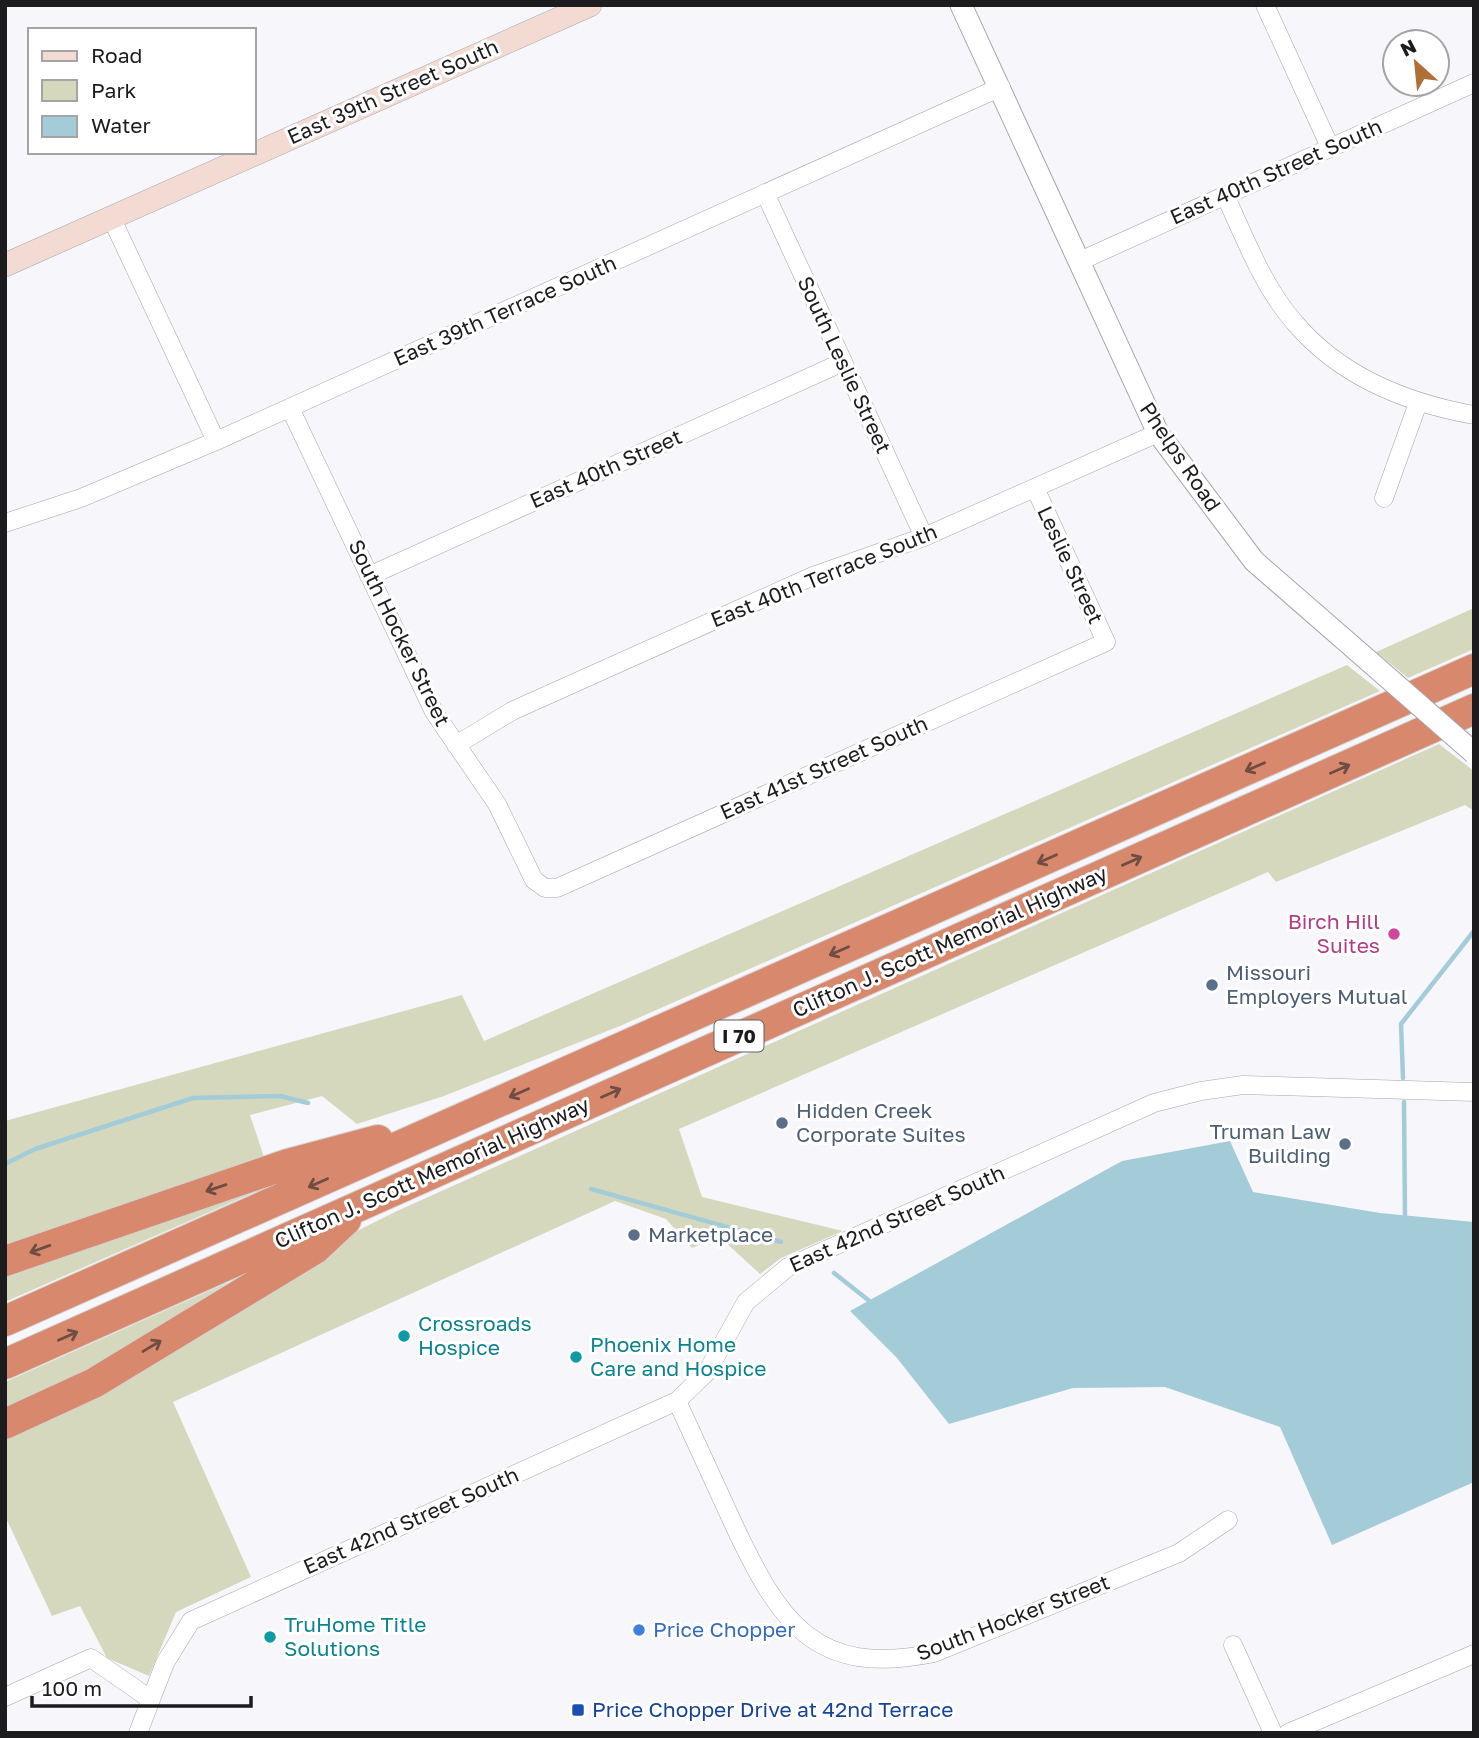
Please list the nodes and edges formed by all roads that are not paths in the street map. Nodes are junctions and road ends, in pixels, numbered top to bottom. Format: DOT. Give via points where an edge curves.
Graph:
graph roads {
  1 [pos="590,5"];
  2 [pos="961,5"];
  3 [pos="1265,5"];
  4 [pos="1001,87"];
  5 [pos="1472,90"];
  6 [pos="1329,147"];
  7 [pos="256,153"];
  8 [pos="253,154"];
  9 [pos="765,193"];
  10 [pos="1225,195"];
  11 [pos="111,217"];
  12 [pos="1080,261"];
  13 [pos="5,265"];
  14 [pos="843,362"];
  15 [pos="1418,403"];
  16 [pos="290,408"];
  17 [pos="1474,415"];
  18 [pos="1158,433"];
  19 [pos="216,441"];
  20 [pos="1035,488"];
  21 [pos="1384,498"];
  22 [pos="5,523"];
  23 [pos="924,537"];
  24 [pos="369,576"];
  25 [pos="1106,642"];
  26 [pos="1474,669"];
  27 [pos="1474,709"];
  28 [pos="456,745"];
  29 [pos="1474,753"];
  30 [pos="541,886"];
  31 [pos="1474,1092"];
  32 [pos="470,1115"];
  33 [pos="365,1202"];
  34 [pos="5,1261"];
  35 [pos="5,1321"];
  36 [pos="5,1364"];
  37 [pos="677,1401"];
  38 [pos="5,1424"];
  39 [pos="1228,1520"];
  40 [pos="1233,1645"];
  41 [pos="1474,1654"];
  42 [pos="5,1697"];
  43 [pos="150,1699"];
  44 [pos="138,1733"];
  45 [pos="1273,1733"];
  46 [pos="1288,1733"];
  1 -- 7 [label="main road, East 39th Street South"];
  2 -- 4 [label="street, Phelps Road"];
  3 -- 6 [label="street"];
  4 -- 9 [label="street, East 39th Terrace South"];
  4 -- 12 [label="street, Phelps Road"];
  5 -- 6 [label="street, East 40th Street South"];
  6 -- 10 [label="street, East 40th Street South"];
  8 -- 11 [label="main road, East 39th Street South"];
  9 -- 14 [label="street, South Leslie Street"];
  9 -- 16 [label="street, East 39th Terrace South"];
  10 -- 12 [label="street, East 40th Street South"];
  10 -- 15 [label="street" via="1254,258 1294,322 1345,367"];
  11 -- 13 [label="main road, East 39th Street South"];
  11 -- 19 [label="street"];
  12 -- 18 [label="street, Phelps Road"];
  14 -- 23 [label="street, South Leslie Street"];
  14 -- 24 [label="street, East 40th Street"];
  15 -- 17 [label="street"];
  15 -- 21 [label="street"];
  16 -- 19 [label="street, East 39th Terrace South"];
  16 -- 24 [label="street, South Hocker Street"];
  18 -- 20 [label="street, East 40th Terrace South"];
  18 -- 29 [label="street, Phelps Road, bridge" via="1254,561"];
  19 -- 22 [label="street, East 39th Terrace South" via="81,498"];
  20 -- 23 [label="street, East 40th Terrace South"];
  20 -- 25 [label="street, Leslie Street"];
  23 -- 28 [label="street, East 40th Terrace South" via="800,582 512,711"];
  24 -- 28 [label="street, South Hocker Street" via="428,700"];
  25 -- 30 [label="street, East 41st Street South" via="557,888"];
  26 -- 32 [label="highway, Clifton J. Scott Memorial Highway / I 70, one-way"];
  33 -- 27 [label="highway, Clifton J. Scott Memorial Highway / I 70, one-way"];
  28 -- 30 [label="street, South Hocker Street" via="497,804 529,872"];
  31 -- 37 [label="street, East 42nd Street South" via="1243,1086 1154,1103 788,1267 746,1302 707,1373"];
  32 -- 34 [label="highway, one-way" via="288,1164"];
  32 -- 35 [label="highway, Clifton J. Scott Memorial Highway / I 70, one-way"];
  36 -- 33 [label="highway, Clifton J. Scott Memorial Highway / I 70, one-way"];
  38 -- 33 [label="highway, one-way" via="94,1383 315,1249"];
  37 -- 39 [label="street, South Hocker Street" via="752,1564 780,1612 803,1633 834,1651 857,1657 895,1661 934,1653 1179,1553"];
  37 -- 43 [label="street, East 42nd Street South" via="191,1621"];
  40 -- 45 [label="street"];
  41 -- 46 [label="street"];
  42 -- 43 [label="street" via="91,1658"];
  43 -- 44 [label="street"];
}
